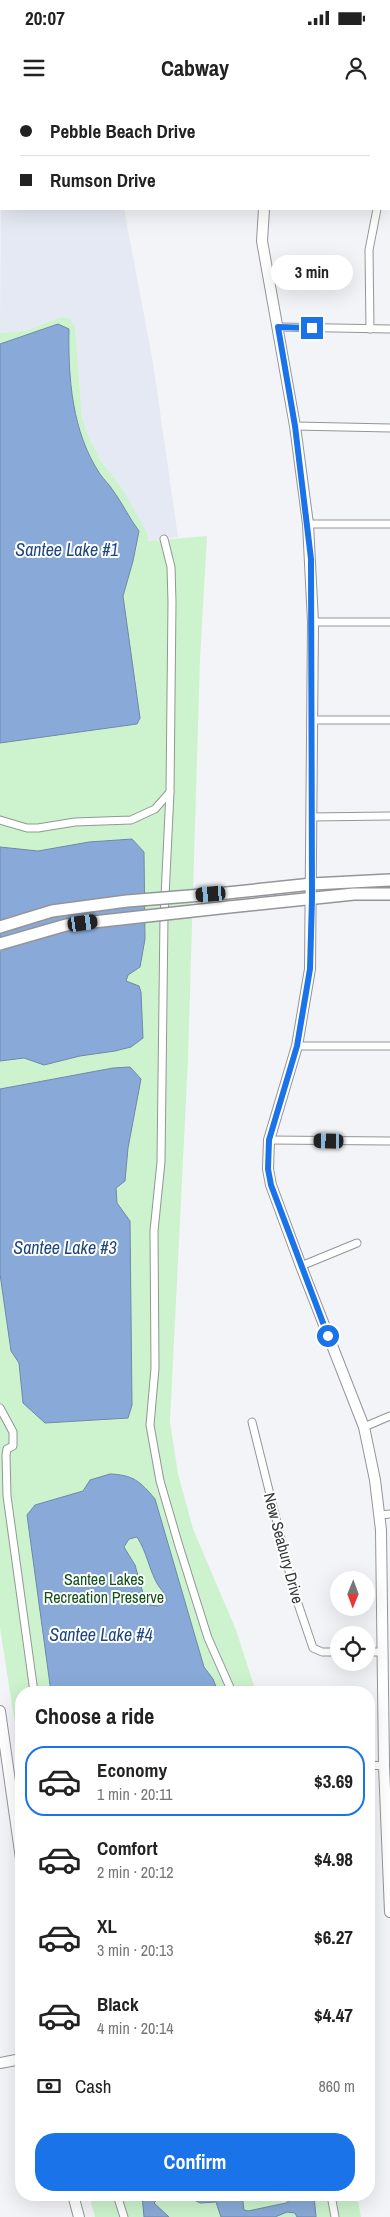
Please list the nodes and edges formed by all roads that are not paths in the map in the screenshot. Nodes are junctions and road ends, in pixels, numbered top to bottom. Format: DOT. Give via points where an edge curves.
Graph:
graph roads {
  1 [pos="264,210"];
  2 [pos="377,210"];
  3 [pos="278,327"];
  4 [pos="370,329"];
  5 [pos="390,329"];
  6 [pos="295,426"];
  7 [pos="390,428"];
  8 [pos="308,524"];
  9 [pos="390,524"];
  10 [pos="164,539"];
  11 [pos="313,622"];
  12 [pos="390,622"];
  13 [pos="311,720"];
  14 [pos="390,720"];
  15 [pos="170,792"];
  16 [pos="311,816"];
  17 [pos="390,816"];
  18 [pos="0,820"];
  19 [pos="390,880"];
  20 [pos="312,884"];
  21 [pos="390,894"];
  22 [pos="312,898"];
  23 [pos="0,927"];
  24 [pos="0,944"];
  25 [pos="297,1046"];
  26 [pos="390,1046"];
  27 [pos="269,1140"];
  28 [pos="390,1141"];
  29 [pos="357,1243"];
  30 [pos="301,1266"];
  31 [pos="0,1408"];
  32 [pos="390,1416"];
  33 [pos="252,1422"];
  34 [pos="364,1426"];
  35 [pos="385,1514"];
  36 [pos="330,1652"];
  37 [pos="375,1652"];
  38 [pos="383,1652"];
  39 [pos="33,1686"];
  40 [pos="229,1686"];
  41 [pos="0,1711"];
  42 [pos="375,1765"];
  43 [pos="384,1766"];
  44 [pos="15,1817"];
  45 [pos="390,1912"];
  46 [pos="15,2060"];
  47 [pos="0,2063"];
  48 [pos="75,2201"];
  49 [pos="120,2201"];
  50 [pos="332,2201"];
  51 [pos="79,2217"];
  52 [pos="124,2217"];
  53 [pos="335,2217"];
  1 -- 3 [label="street" via="262,241"];
  2 -- 4 [label="street" via="369,250"];
  3 -- 4 [label="street"];
  3 -- 6 [label="street"];
  4 -- 5 [label="street"];
  6 -- 7 [label="street"];
  6 -- 8 [label="street"];
  8 -- 9 [label="street"];
  8 -- 11 [label="street"];
  10 -- 15 [label="street" via="171,567 172,602"];
  11 -- 12 [label="street"];
  11 -- 13 [label="street"];
  13 -- 14 [label="street"];
  13 -- 16 [label="street"];
  15 -- 18 [label="street" via="155,810 131,820 28,828"];
  15 -- 40 [label="street" via="164,917 161,1162 154,1231 155,1368 150,1425 160,1481 179,1546 208,1638"];
  16 -- 17 [label="street"];
  16 -- 20 [label="street"];
  19 -- 20 [label="main road"];
  20 -- 22 [label="street"];
  20 -- 23 [label="main road, bridge" via="52,911"];
  21 -- 22 [label="main road"];
  22 -- 24 [label="main road, bridge" via="66,925"];
  22 -- 25 [label="street" via="310,969"];
  25 -- 26 [label="street"];
  25 -- 27 [label="street"];
  27 -- 28 [label="street"];
  27 -- 30 [label="street" via="271,1185"];
  29 -- 30 [label="street"];
  30 -- 34 [label="street"];
  31 -- 39 [label="street" via="13,1432 13,1446 7,1449 6,1455 7,1496"];
  32 -- 34 [label="street"];
  33 -- 36 [label="street, New Seabury Drive" via="295,1595 313,1648"];
  34 -- 35 [label="street"];
  35 -- 38 [label="street"];
  37 -- 38 [label="street"];
  38 -- 43 [label="street"];
  41 -- 44 [label="street"];
  42 -- 43 [label="street"];
  43 -- 45 [label="street"];
  46 -- 47 [label="street"];
  48 -- 51 [label="street"];
  49 -- 52 [label="street"];
  50 -- 53 [label="street"];
}
